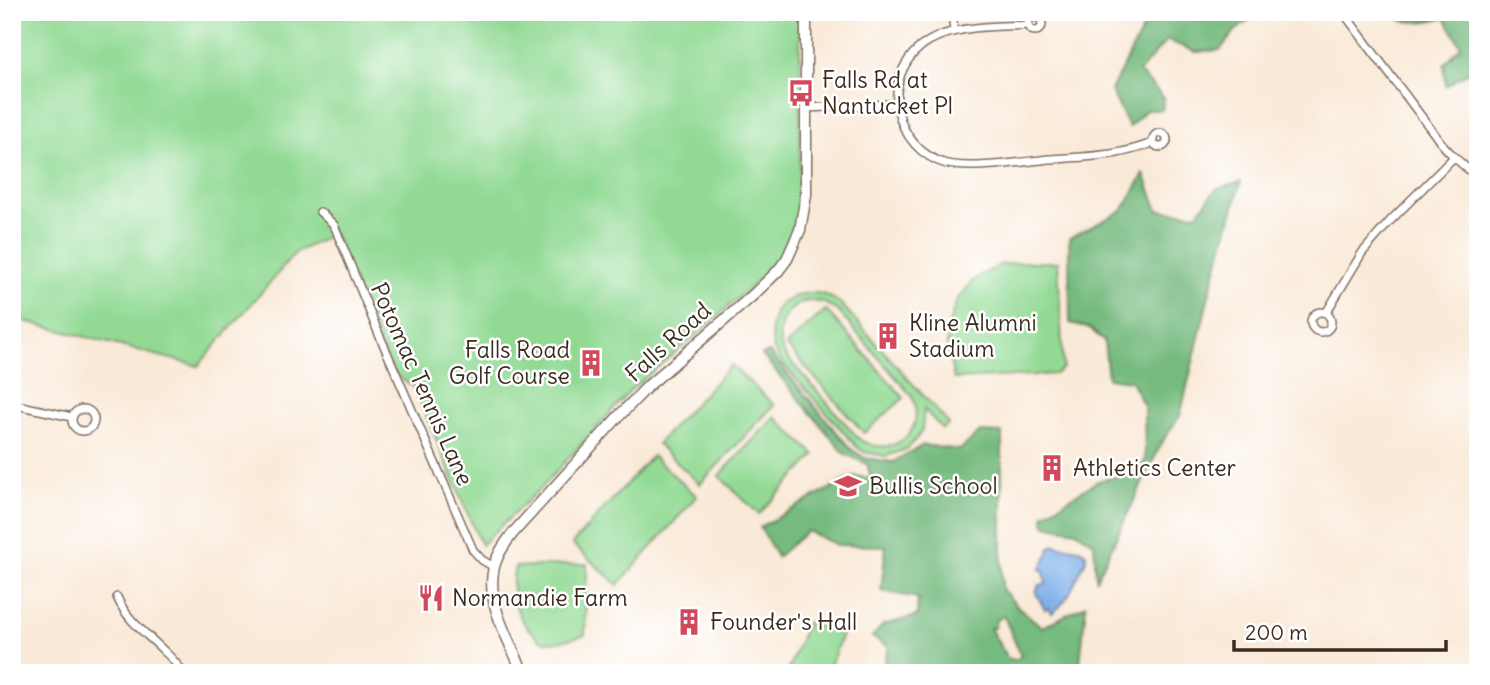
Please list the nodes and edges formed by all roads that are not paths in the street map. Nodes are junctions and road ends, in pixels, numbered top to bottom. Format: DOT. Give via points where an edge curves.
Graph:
graph roads {
  1 [pos="806,12"];
  2 [pos="952,12"];
  3 [pos="1343,12"];
  4 [pos="1028,25"];
  5 [pos="954,31"];
  6 [pos="896,104"];
  7 [pos="806,108"];
  8 [pos="1153,143"];
  9 [pos="1454,157"];
  10 [pos="1478,178"];
  11 [pos="320,212"];
  12 [pos="1325,313"];
  13 [pos="12,404"];
  14 [pos="72,417"];
  15 [pos="494,567"];
  16 [pos="117,597"];
  17 [pos="184,673"];
  18 [pos="523,673"];
  1 -- 7 [label="main road, Falls Road"];
  2 -- 5 [label="street"];
  3 -- 9 [label="street"];
  4 -- 5 [label="street"];
  5 -- 6 [label="street" via="928,41 908,61"];
  6 -- 7 [label="street"];
  6 -- 8 [label="street" via="904,129 919,149 955,166 1114,154"];
  7 -- 15 [label="main road, Falls Road" via="804,213 788,259 618,417 513,533"];
  9 -- 10 [label="street"];
  9 -- 12 [label="street" via="1362,253"];
  11 -- 15 [label="street, Potomac Tennis Lane" via="334,225 473,550"];
  13 -- 14 [label="street"];
  15 -- 18 [label="main road, Falls Road" via="494,601"];
  16 -- 17 [label="street" via="134,624"];
}
